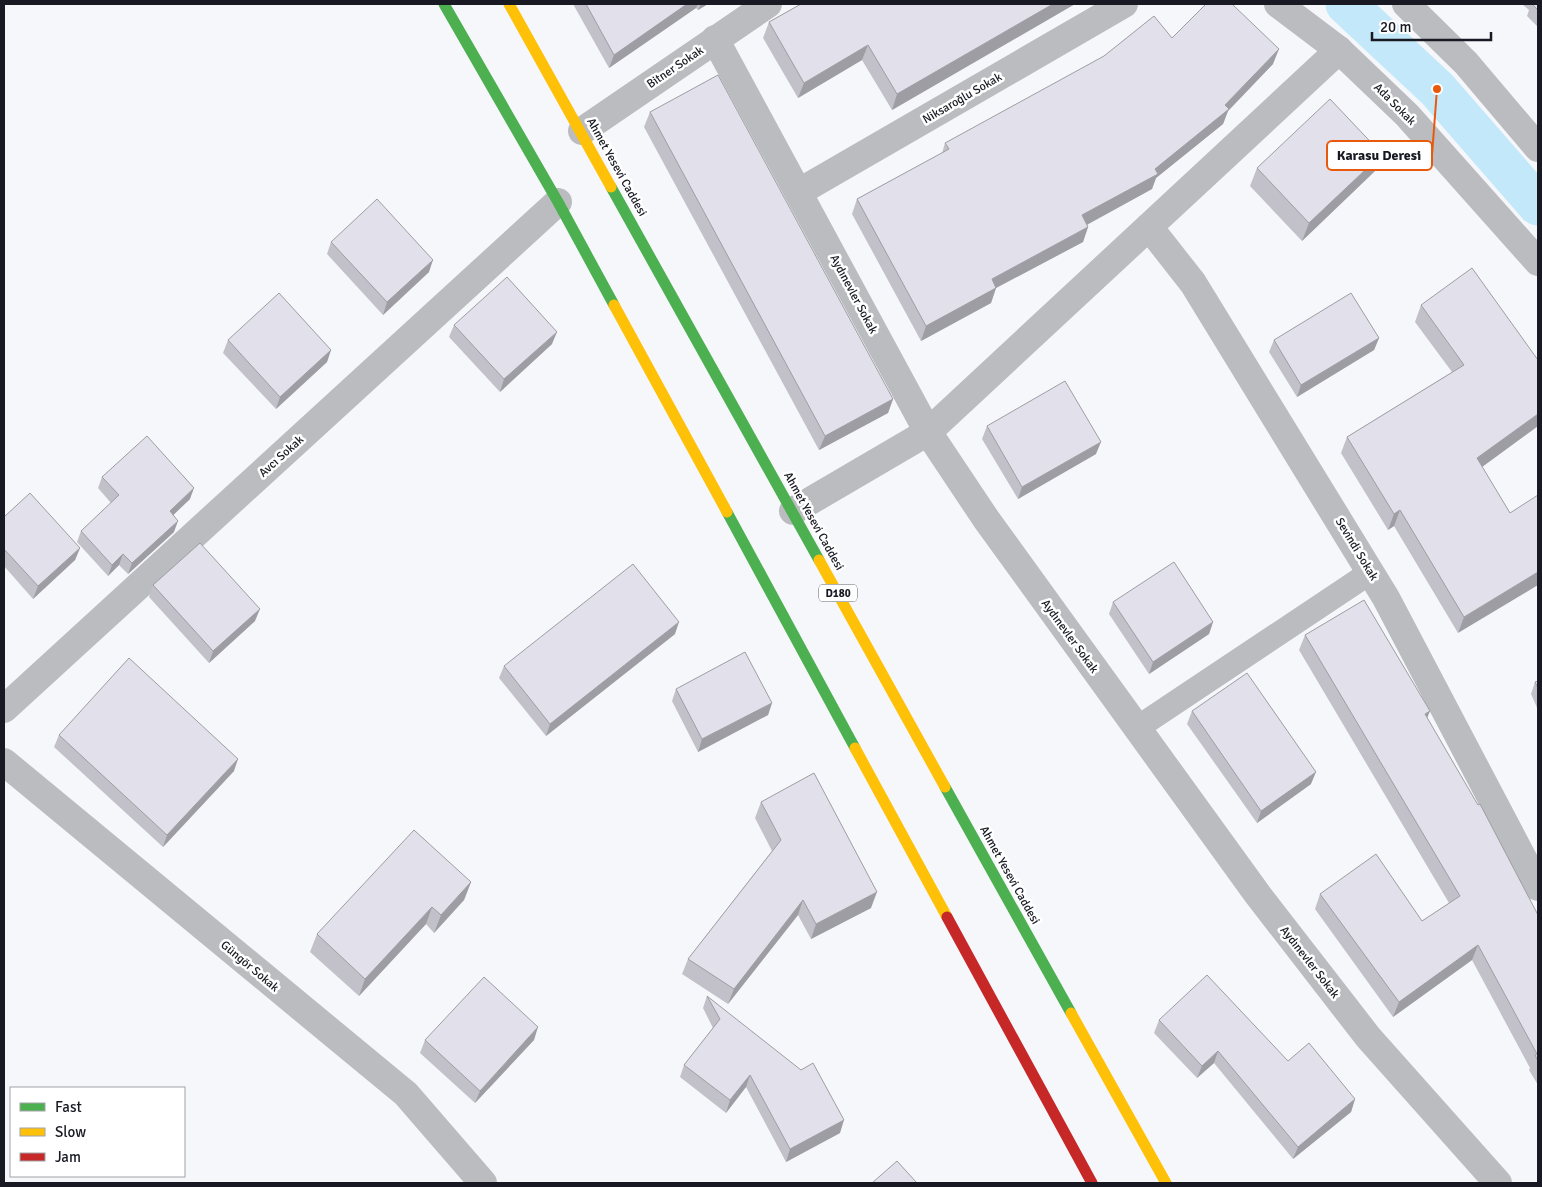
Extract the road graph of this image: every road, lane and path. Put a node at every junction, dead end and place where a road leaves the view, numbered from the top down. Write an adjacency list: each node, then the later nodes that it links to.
1 (444, 4): 12 (highway)
2 (510, 4): 9 (highway, Ahmet Yesevi Caddesi / D180)
3 (768, 4): 7 (street, Bitner Sokak)
4 (1124, 4): 11 (street, Niksaroğlu Sokak)
5 (1278, 4): 8 (street, Ada Sokak)
6 (1406, 4): 10 (street)
7 (715, 40): 9 (street, Bitner Sokak); 11 (street, Aydınevler Sokak)
8 (1339, 50): 13 (street); 14 (street, Ada Sokak)
9 (582, 131): 16 (highway, Ahmet Yesevi Caddesi / D180)
10 (1538, 148)
11 (799, 192): 15 (street, Aydınevler Sokak)
12 (558, 202): 18 (street, Avcı Sokak); 23 (highway)
13 (1149, 228): 15 (street); 17 (street, Sevindi Sokak)
14 (1538, 262)
15 (928, 432): 16 (street); 19 (street, Aydınevler Sokak)
16 (793, 512): 24 (highway, Ahmet Yesevi Caddesi / D180)
17 (1371, 572): 19 (lane); 21 (street, Sevindi Sokak)
18 (4, 709)
19 (1137, 728): 25 (street, Aydınevler Sokak)
20 (4, 762): 22 (street, Güngör Sokak)
21 (1538, 887)
22 (483, 1183)
23 (1092, 1183)
24 (1166, 1183)
25 (1498, 1183)

